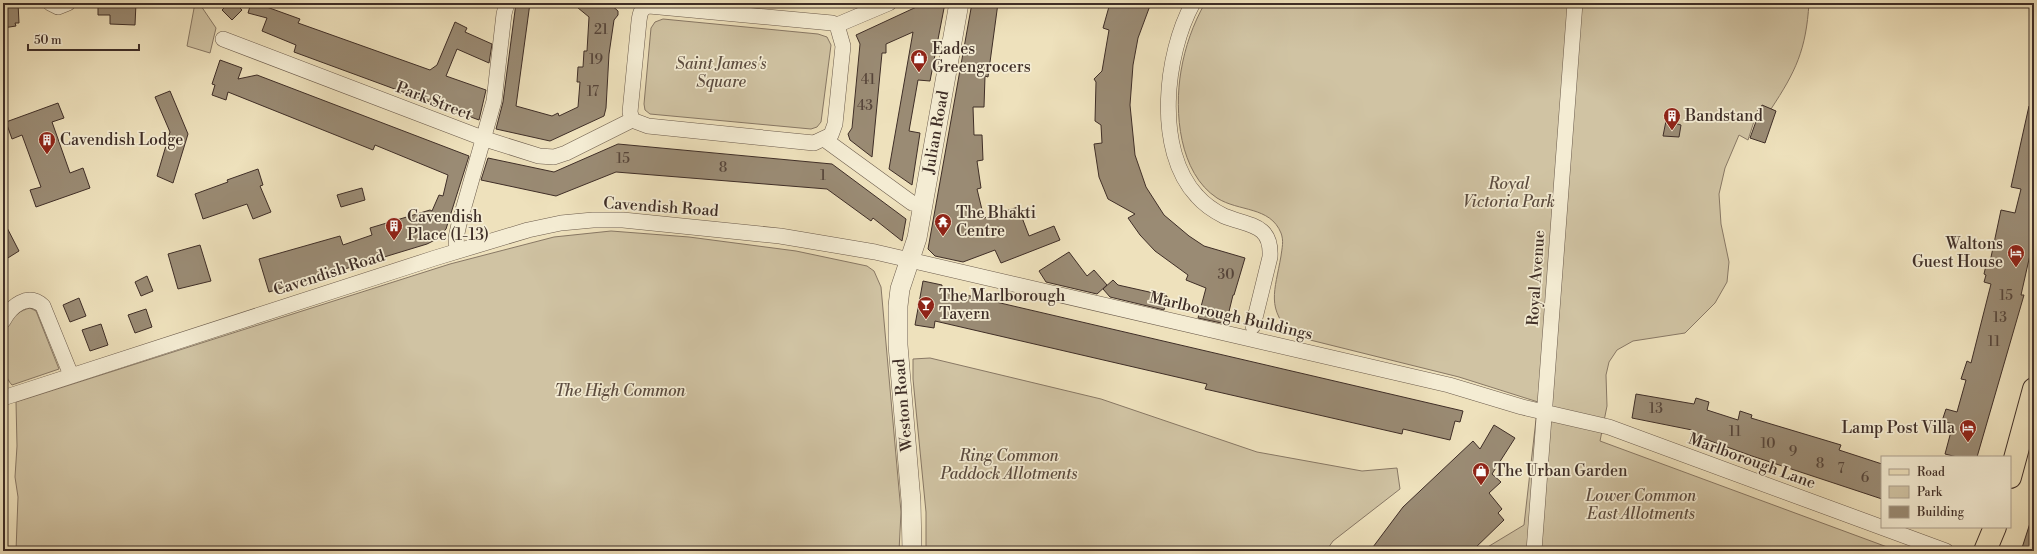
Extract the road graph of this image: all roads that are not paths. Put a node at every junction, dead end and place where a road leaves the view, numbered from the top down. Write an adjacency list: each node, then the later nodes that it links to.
1 (50, 3): 2 (street)
2 (68, 3)
3 (507, 3): 12 (street)
4 (889, 3): 9 (street)
5 (960, 3): 14 (street, Julian Road)
6 (1193, 3): 18 (street)
7 (1575, 3): 22 (street, Royal Avenue)
8 (641, 5): 9 (street); 11 (street)
9 (837, 25): 13 (street)
10 (223, 39): 12 (street, Park Street)
11 (632, 120): 12 (street, Park Street); 13 (street)
12 (484, 139): 15 (street)
13 (824, 139): 14 (street)
14 (923, 204): 16 (street, Julian Road)
15 (457, 251): 16 (street, Cavendish Road); 19 (street, Cavendish Road)
16 (909, 261): 22 (street, Marlborough Buildings); 27 (street, Weston Road)
17 (3, 321): 19 (street)
18 (1253, 326)
19 (71, 375): 21 (street, Cavendish Road)
20 (2034, 389): 23 (main road)
21 (3, 398)
22 (1544, 412): 24 (street, Marlborough Lane); 28 (street, Royal Avenue)
23 (2011, 473)
24 (1881, 527)
25 (1883, 528): 29 (street, Marlborough Lane)
26 (1995, 528): 30 (main road)
27 (912, 551)
28 (1534, 551)
29 (1946, 551)
30 (1985, 551)

